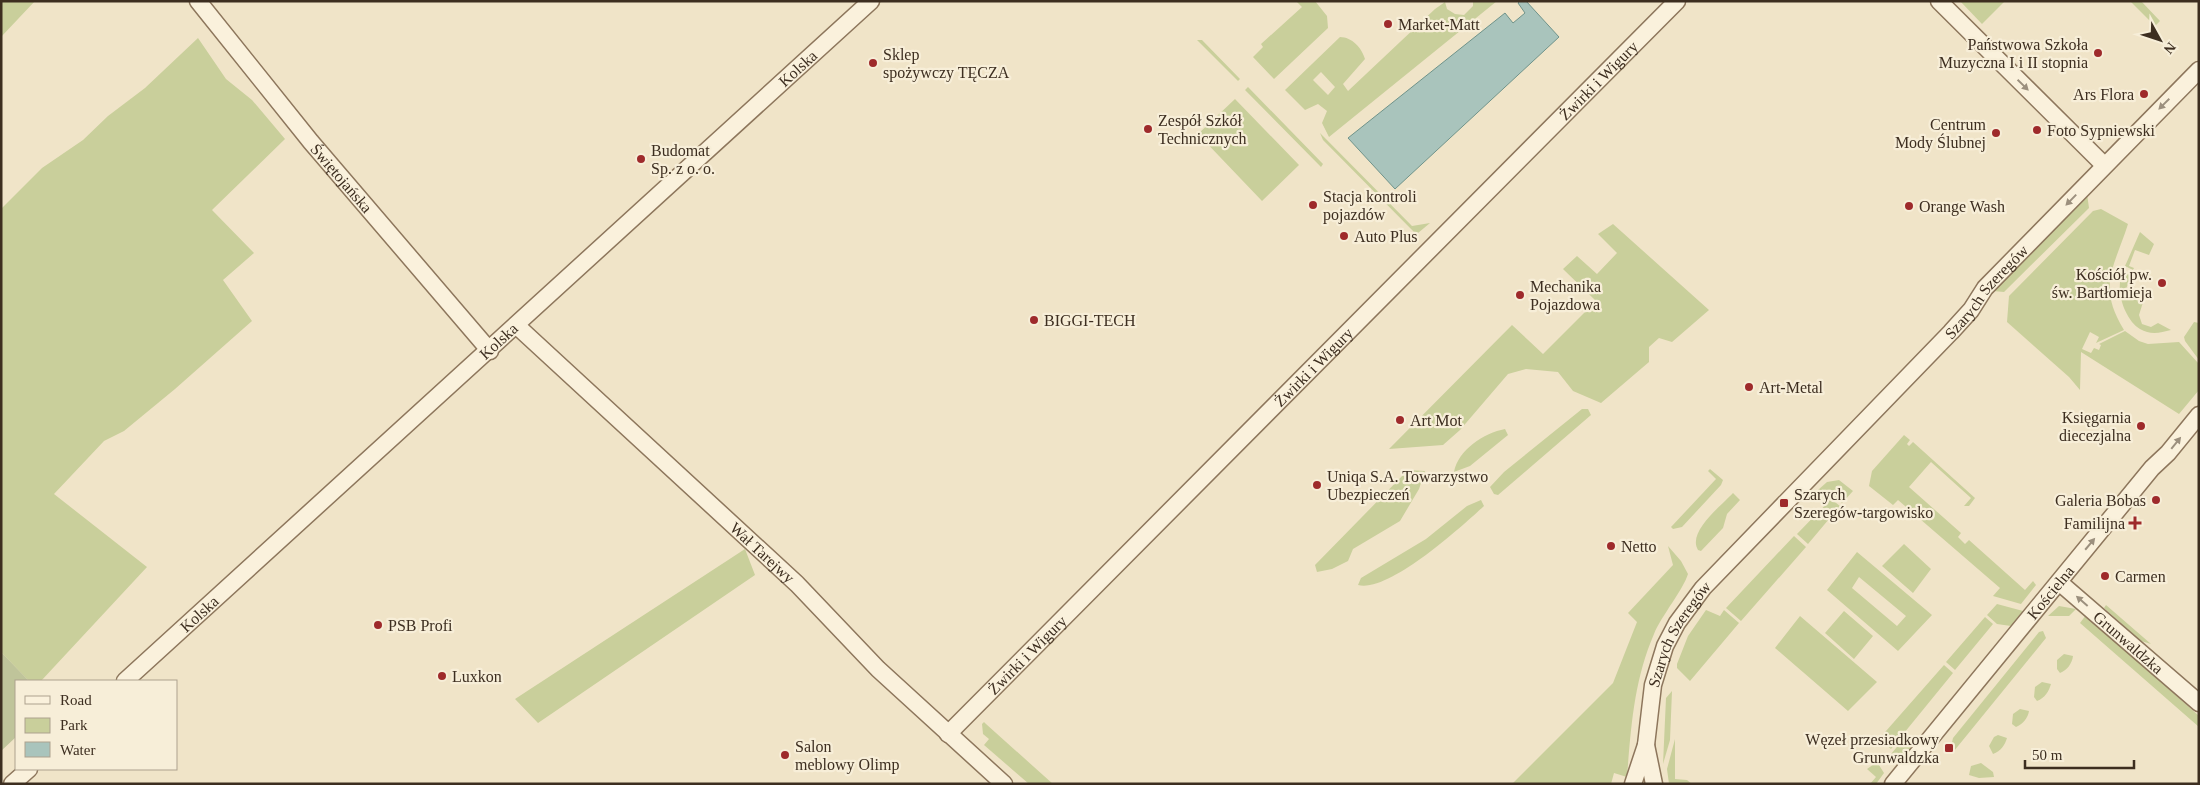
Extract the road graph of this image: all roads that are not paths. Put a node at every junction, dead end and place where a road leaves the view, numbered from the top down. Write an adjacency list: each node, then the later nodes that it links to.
1 (198, 1): 8 (street, Świętojańska)
2 (871, 1): 7 (street, Kolska)
3 (1677, 1): 13 (street, Żwirki i Wigury)
4 (1939, 1): 6 (street, one-way to 6)
5 (2199, 70): 6 (street, Szarych Szeregów, one-way to 6)
6 (2104, 165): 14 (street, Szarych Szeregów, one-way to 14)
7 (517, 326): 8 (street, Kolska); 13 (street, Wał Tarejwy)
8 (490, 351): 11 (street, Kolska)
9 (2199, 415): 10 (street, Kościelna, one-way to 9)
10 (2059, 582): 12 (street, Grunwaldzka, one-way to 10); 16 (street, Kościelna)
11 (126, 680)
12 (2199, 703)
13 (948, 734): 18 (street, Wał Tarejwy)
14 (1646, 745): 19 (street, Szarych Szeregów); 20 (street, Szarych Szeregów)
15 (28, 770): 17 (street)
16 (1900, 780)
17 (12, 784)
18 (1004, 784)
19 (1633, 784)
20 (1654, 784)

